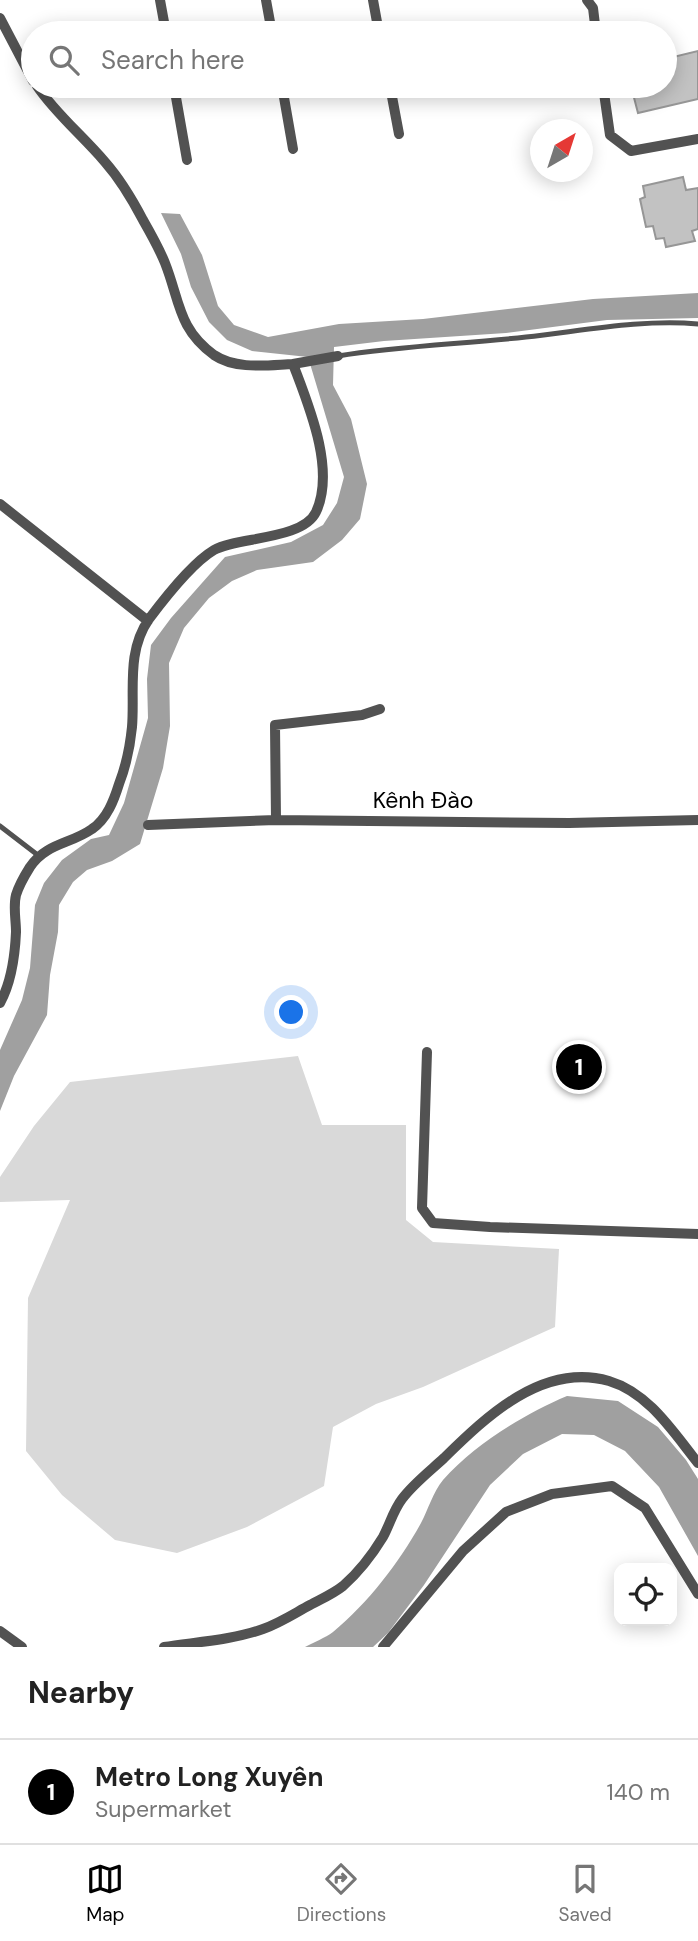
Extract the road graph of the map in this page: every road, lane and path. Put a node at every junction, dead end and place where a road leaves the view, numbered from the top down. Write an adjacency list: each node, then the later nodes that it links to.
1 (160, 0): 6 (street)
2 (266, 0): 7 (street)
3 (373, 0): 8 (street)
4 (587, 0): 9 (street)
5 (0, 18): 10 (street)
6 (164, 21)
7 (270, 21)
8 (377, 21)
9 (595, 21)
10 (21, 58)
11 (45, 98): 22 (street)
12 (176, 98): 19 (street)
13 (284, 98): 18 (street)
14 (392, 98): 16 (street)
15 (605, 98): 17 (street)
16 (399, 134)
17 (698, 139)
18 (293, 149)
19 (187, 160)
20 (698, 324): 21 (lane)
21 (338, 356): 22 (street)
22 (298, 363): 24 (street)
23 (0, 504): 24 (street)
24 (148, 621): 30 (street)
25 (380, 709): 26 (street)
26 (276, 820): 27 (street, Kênh Đào); 28 (street, Kênh Đào)
27 (698, 820)
28 (148, 825)
29 (0, 826): 30 (lane)
30 (38, 856): 31 (street)
31 (0, 1003)
32 (427, 1052): 33 (street)
33 (698, 1234)
34 (698, 1463): 38 (street)
35 (698, 1594): 39 (street)
36 (0, 1631): 37 (street)
37 (22, 1647)
38 (164, 1647)
39 (383, 1647)

